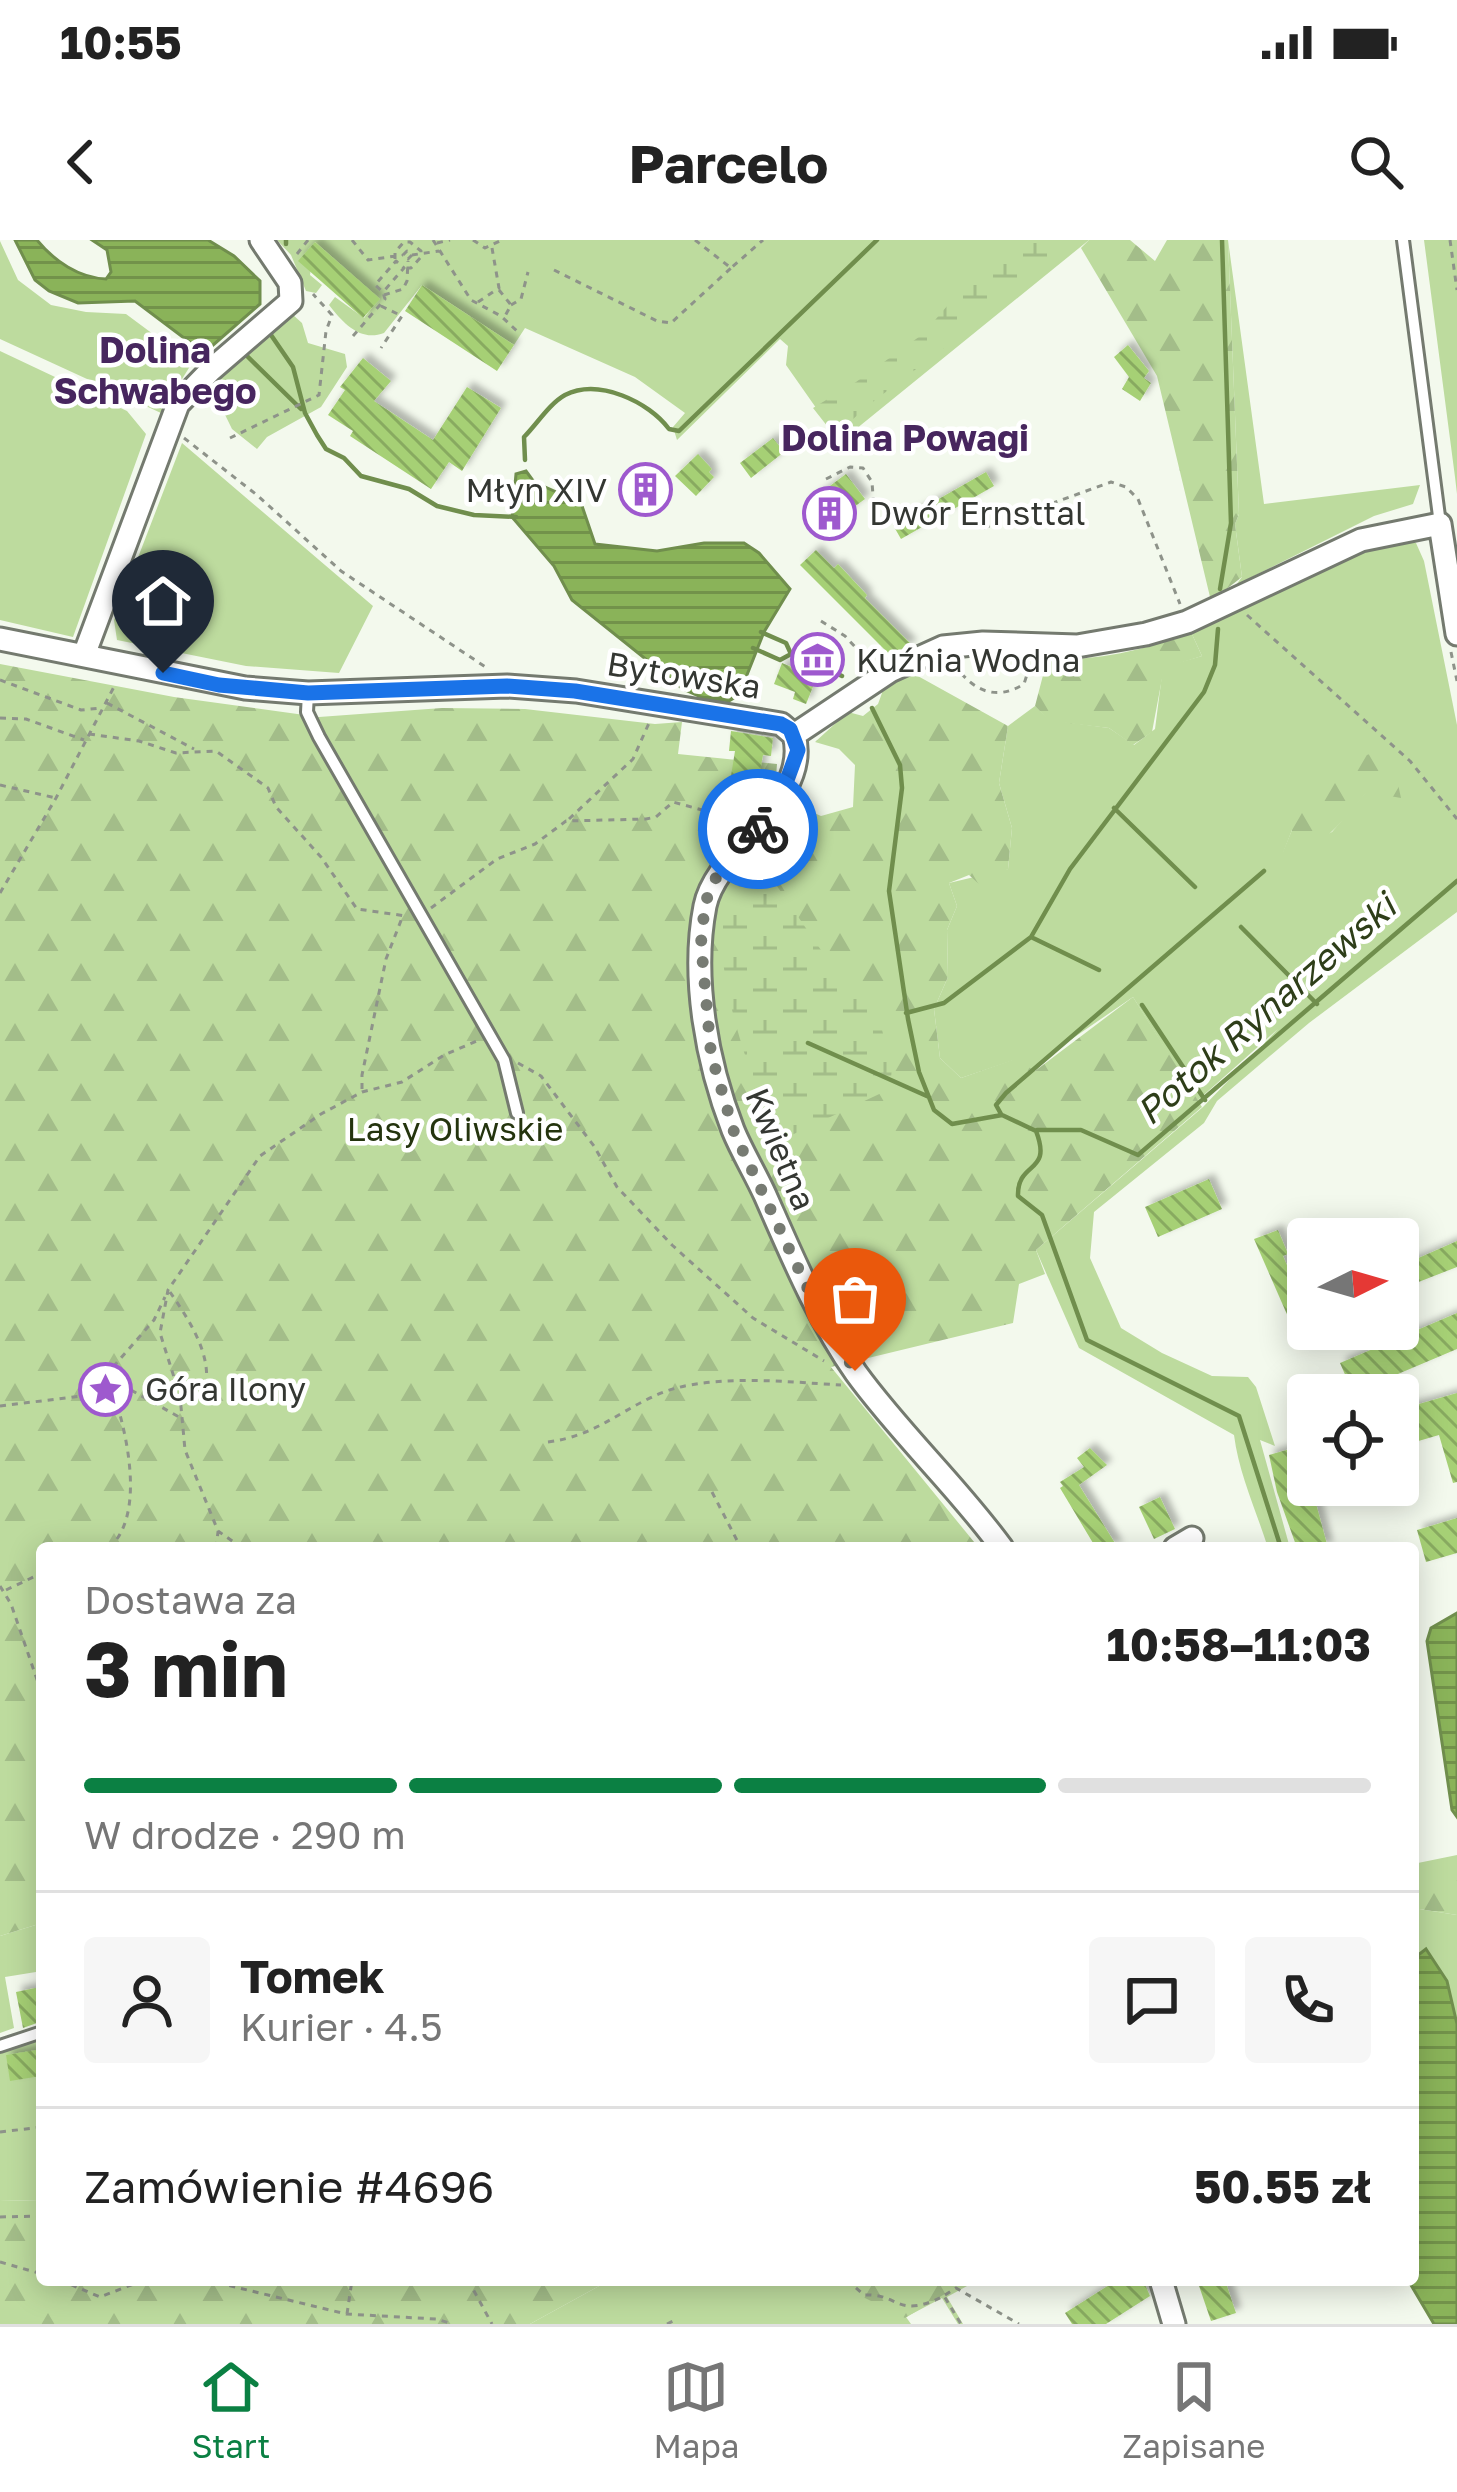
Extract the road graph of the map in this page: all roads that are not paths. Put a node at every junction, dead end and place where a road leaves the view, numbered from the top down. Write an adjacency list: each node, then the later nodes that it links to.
1 (261, 240): 6 (street)
2 (1403, 240): 3 (lane)
3 (1440, 524): 4 (street); 8 (street, Bytowska)
4 (1457, 634)
5 (0, 639): 6 (street, Bytowska)
6 (84, 656): 7 (street, Bytowska)
7 (308, 693): 8 (street, Bytowska); 9 (lane)
8 (794, 735): 10 (street, Kwietna)
9 (517, 1113)
10 (997, 1542)
11 (36, 2034): 12 (lane)
12 (0, 2046)
13 (1162, 2286): 14 (street)
14 (1165, 2320)

